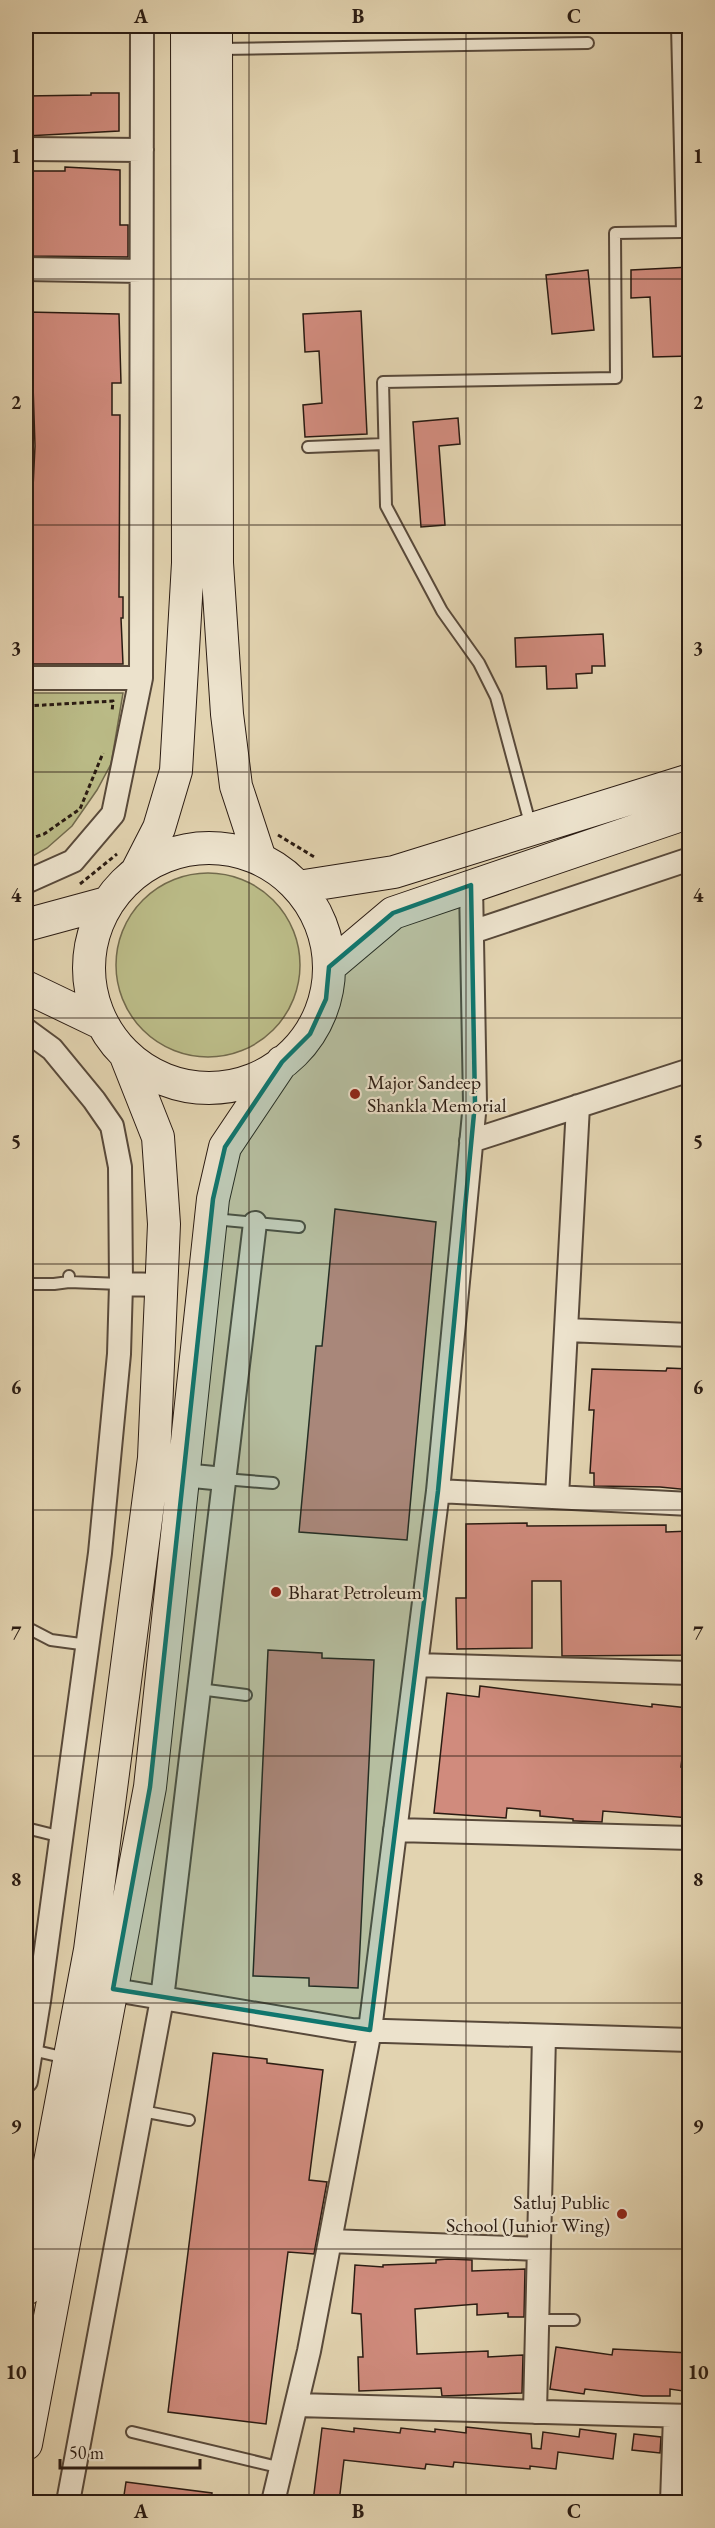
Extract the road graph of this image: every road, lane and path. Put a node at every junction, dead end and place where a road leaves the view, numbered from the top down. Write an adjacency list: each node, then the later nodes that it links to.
1 (142, 26): 7 (street)
2 (187, 26): 26 (street)
3 (677, 26): 10 (lane)
4 (216, 38): 5 (lane); 23 (street)
5 (588, 43)
6 (26, 149): 7 (street)
7 (142, 150): 9 (street)
8 (26, 269): 9 (street)
9 (141, 271): 13 (street)
10 (384, 444): 11 (lane); 19 (lane)
11 (308, 447)
12 (26, 678): 13 (street)
13 (141, 678): 27 (street)
14 (27, 704): 15 (path); 21 (path)
15 (112, 712)
16 (105, 747): 21 (path)
17 (690, 780): 19 (street)
18 (690, 812): 28 (street)
19 (532, 830): 29 (street)
20 (275, 831): 25 (path)
21 (29, 839): 22 (path)
22 (29, 858)
23 (260, 859): 26 (street); 29 (street)
24 (690, 859): 32 (street)
25 (324, 860)
26 (137, 871): 30 (street)
27 (26, 882)
28 (471, 885): 32 (street); 33 (street)
29 (298, 887): 33 (street)
30 (107, 903): 31 (street); 35 (street)
31 (26, 925)
32 (472, 932): 42 (street)
33 (329, 968): 39 (street)
34 (26, 987): 35 (street)
35 (101, 1023): 37 (street)
36 (26, 1030): 47 (street)
37 (126, 1056): 39 (street); 48 (street)
38 (156, 1062): 38 (path)
39 (282, 1062): 43 (street)
40 (690, 1070): 41 (street)
41 (578, 1106): 42 (street); 49 (street)
42 (471, 1141): 54 (street)
43 (211, 1219): 44 (lane); 51 (street)
44 (255, 1223): 45 (lane); 52 (street)
45 (299, 1227)
46 (26, 1284): 47 (lane)
47 (121, 1284): 48 (street); 58 (street)
48 (161, 1285): 67 (street)
49 (566, 1330): 50 (street); 55 (street)
50 (690, 1335)
51 (183, 1474): 52 (street); 67 (street)
52 (224, 1479): 53 (lane); 61 (street)
53 (273, 1483)
54 (438, 1491): 55 (street); 59 (street)
55 (557, 1497): 56 (street)
56 (690, 1504)
57 (26, 1627): 58 (lane)
58 (88, 1645): 65 (street)
59 (416, 1665): 60 (street); 64 (street)
60 (690, 1673)
61 (200, 1689): 62 (lane); 68 (street)
62 (246, 1695)
63 (26, 1828): 65 (lane)
64 (395, 1830): 66 (street); 70 (street)
65 (62, 1837): 69 (street)
66 (690, 1838)
67 (98, 1987): 68 (street); 74 (street); 87 (street)
68 (162, 1999): 70 (street); 76 (street)
69 (32, 2001): 73 (street)
70 (370, 2030): 71 (street); 78 (street)
71 (544, 2036): 72 (street); 79 (street)
72 (690, 2040)
73 (32, 2050): 74 (lane); 75 (street)
74 (69, 2058): 80 (street)
75 (26, 2081)
76 (142, 2111): 77 (lane); 89 (street)
77 (189, 2120)
78 (330, 2241): 79 (street); 83 (street)
79 (539, 2249): 81 (street)
80 (26, 2289)
81 (538, 2320): 82 (lane); 84 (street)
82 (574, 2320)
83 (297, 2405): 84 (street); 88 (street)
84 (535, 2412): 85 (street)
85 (682, 2416): 91 (street)
86 (132, 2432): 88 (lane)
87 (26, 2444)
88 (282, 2468): 90 (street)
89 (68, 2502)
90 (273, 2502)
91 (672, 2502)

